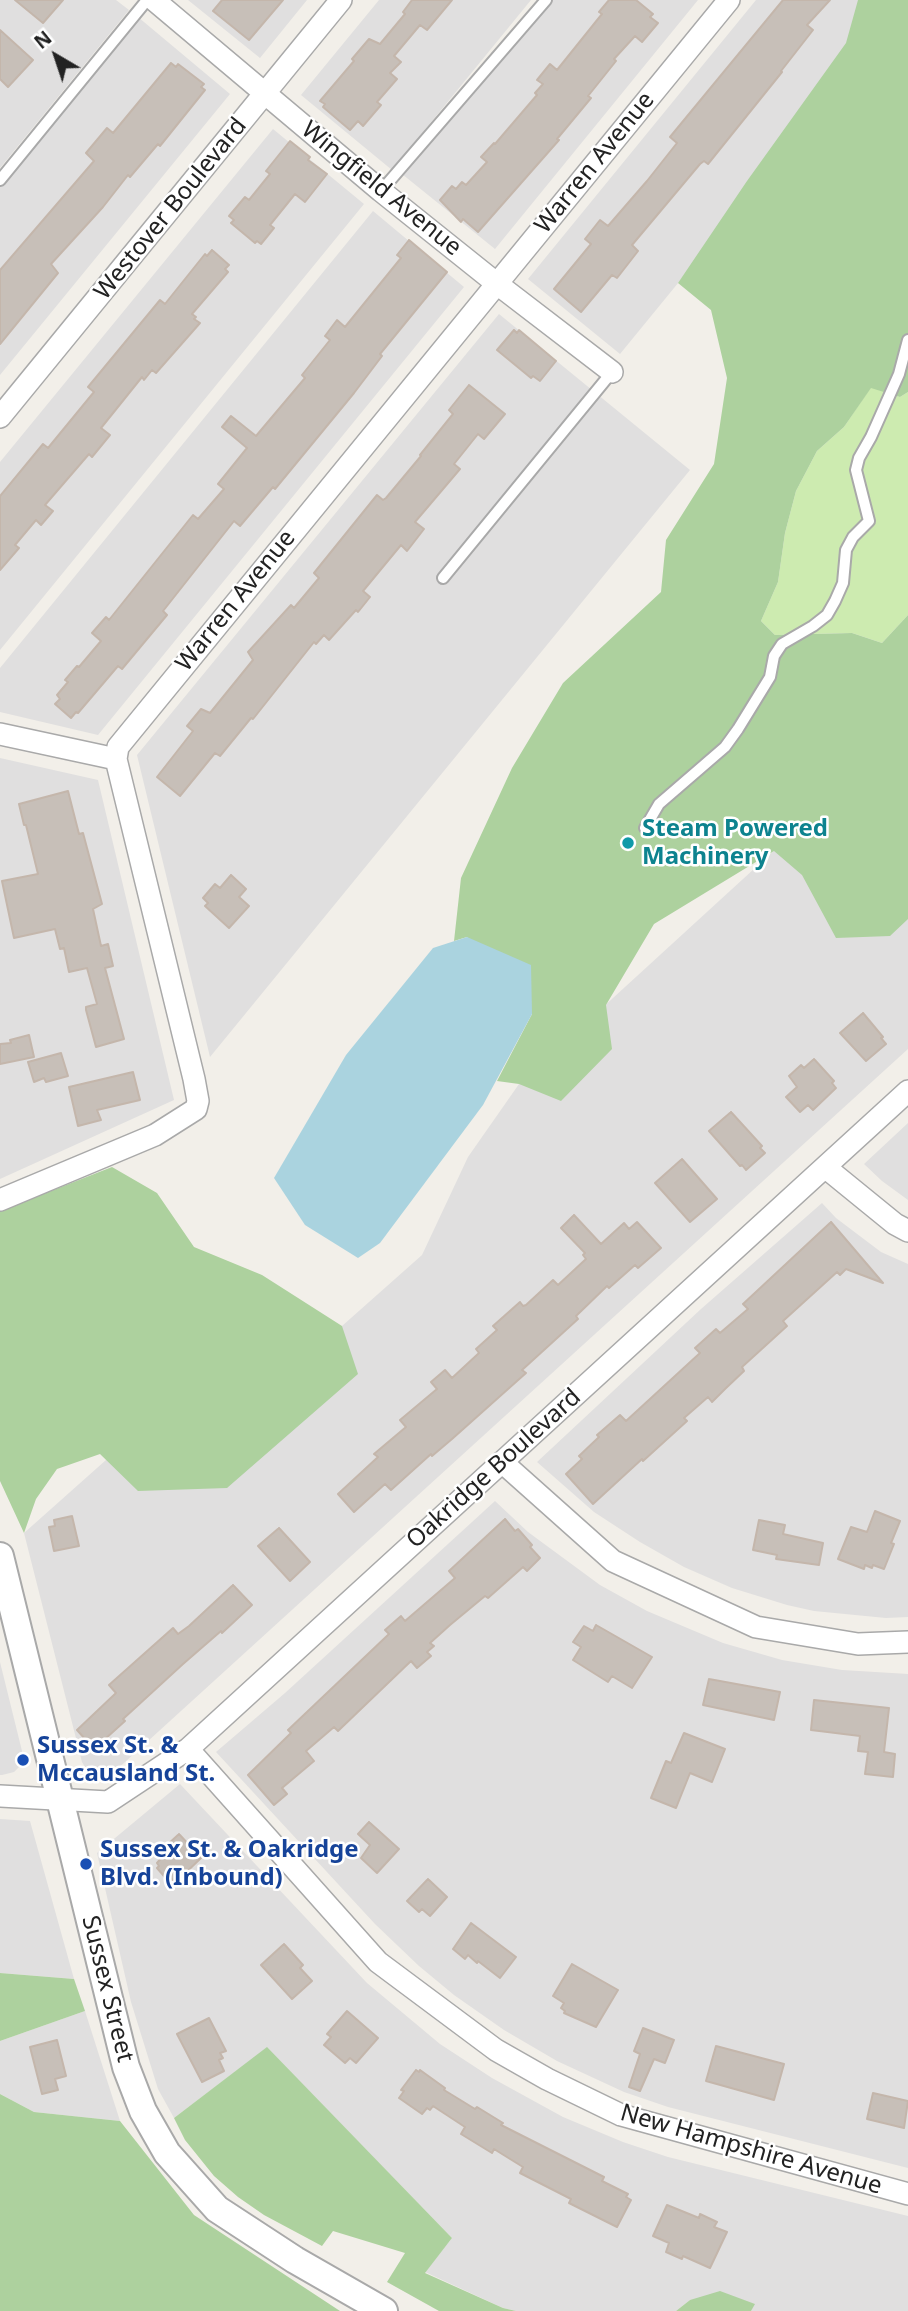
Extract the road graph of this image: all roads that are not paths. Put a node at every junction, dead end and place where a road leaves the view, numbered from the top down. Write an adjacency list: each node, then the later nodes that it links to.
1 (147, 0): 7 (lane)
2 (154, 0): 6 (street, Wingfield Avenue)
3 (341, 0): 6 (street, Westover Boulevard)
4 (547, 0): 8 (lane)
5 (729, 0): 9 (street, Warren Avenue)
6 (265, 94): 8 (street, Wingfield Avenue); 12 (street, Westover Boulevard)
7 (0, 180)
8 (381, 191): 9 (street, Wingfield Avenue)
9 (496, 284): 11 (street, Wingfield Avenue); 15 (street, Warren Avenue)
10 (908, 340): 16 (lane)
11 (612, 372): 13 (lane)
12 (0, 417)
13 (443, 579)
14 (0, 734): 15 (street)
15 (116, 759): 19 (street)
16 (645, 828)
17 (908, 1091): 18 (street, Oakridge Boulevard)
18 (825, 1167): 20 (street); 21 (street, Oakridge Boulevard)
19 (0, 1200)
20 (908, 1231)
21 (502, 1462): 23 (street); 24 (street, Oakridge Boulevard)
22 (0, 1556): 26 (street, Sussex Street)
23 (908, 1642)
24 (188, 1749): 26 (street, Oakridge Boulevard); 27 (street, New Hampshire Avenue)
25 (0, 1796): 26 (street, Oakridge Boulevard)
26 (58, 1800): 28 (street, Sussex Street)
27 (908, 2194)
28 (384, 2311)

